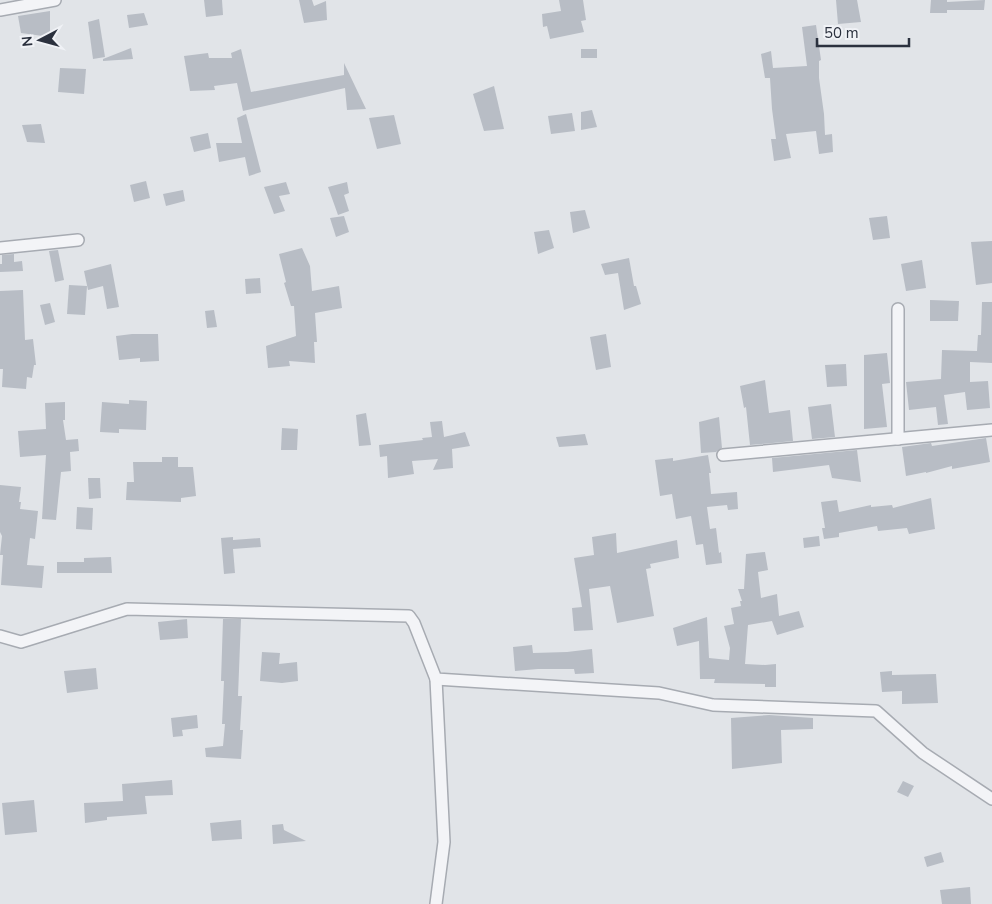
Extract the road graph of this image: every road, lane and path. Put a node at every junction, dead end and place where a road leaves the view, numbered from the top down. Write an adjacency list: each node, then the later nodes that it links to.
1 (55, 0): 2 (street)
2 (0, 10)
3 (78, 240): 4 (street)
4 (0, 248)
5 (898, 309): 7 (street)
6 (992, 430): 7 (street)
7 (898, 439): 8 (street)
8 (723, 455)
9 (0, 636): 10 (street)
10 (436, 679): 11 (street); 12 (street)
11 (992, 799)
12 (436, 904)

